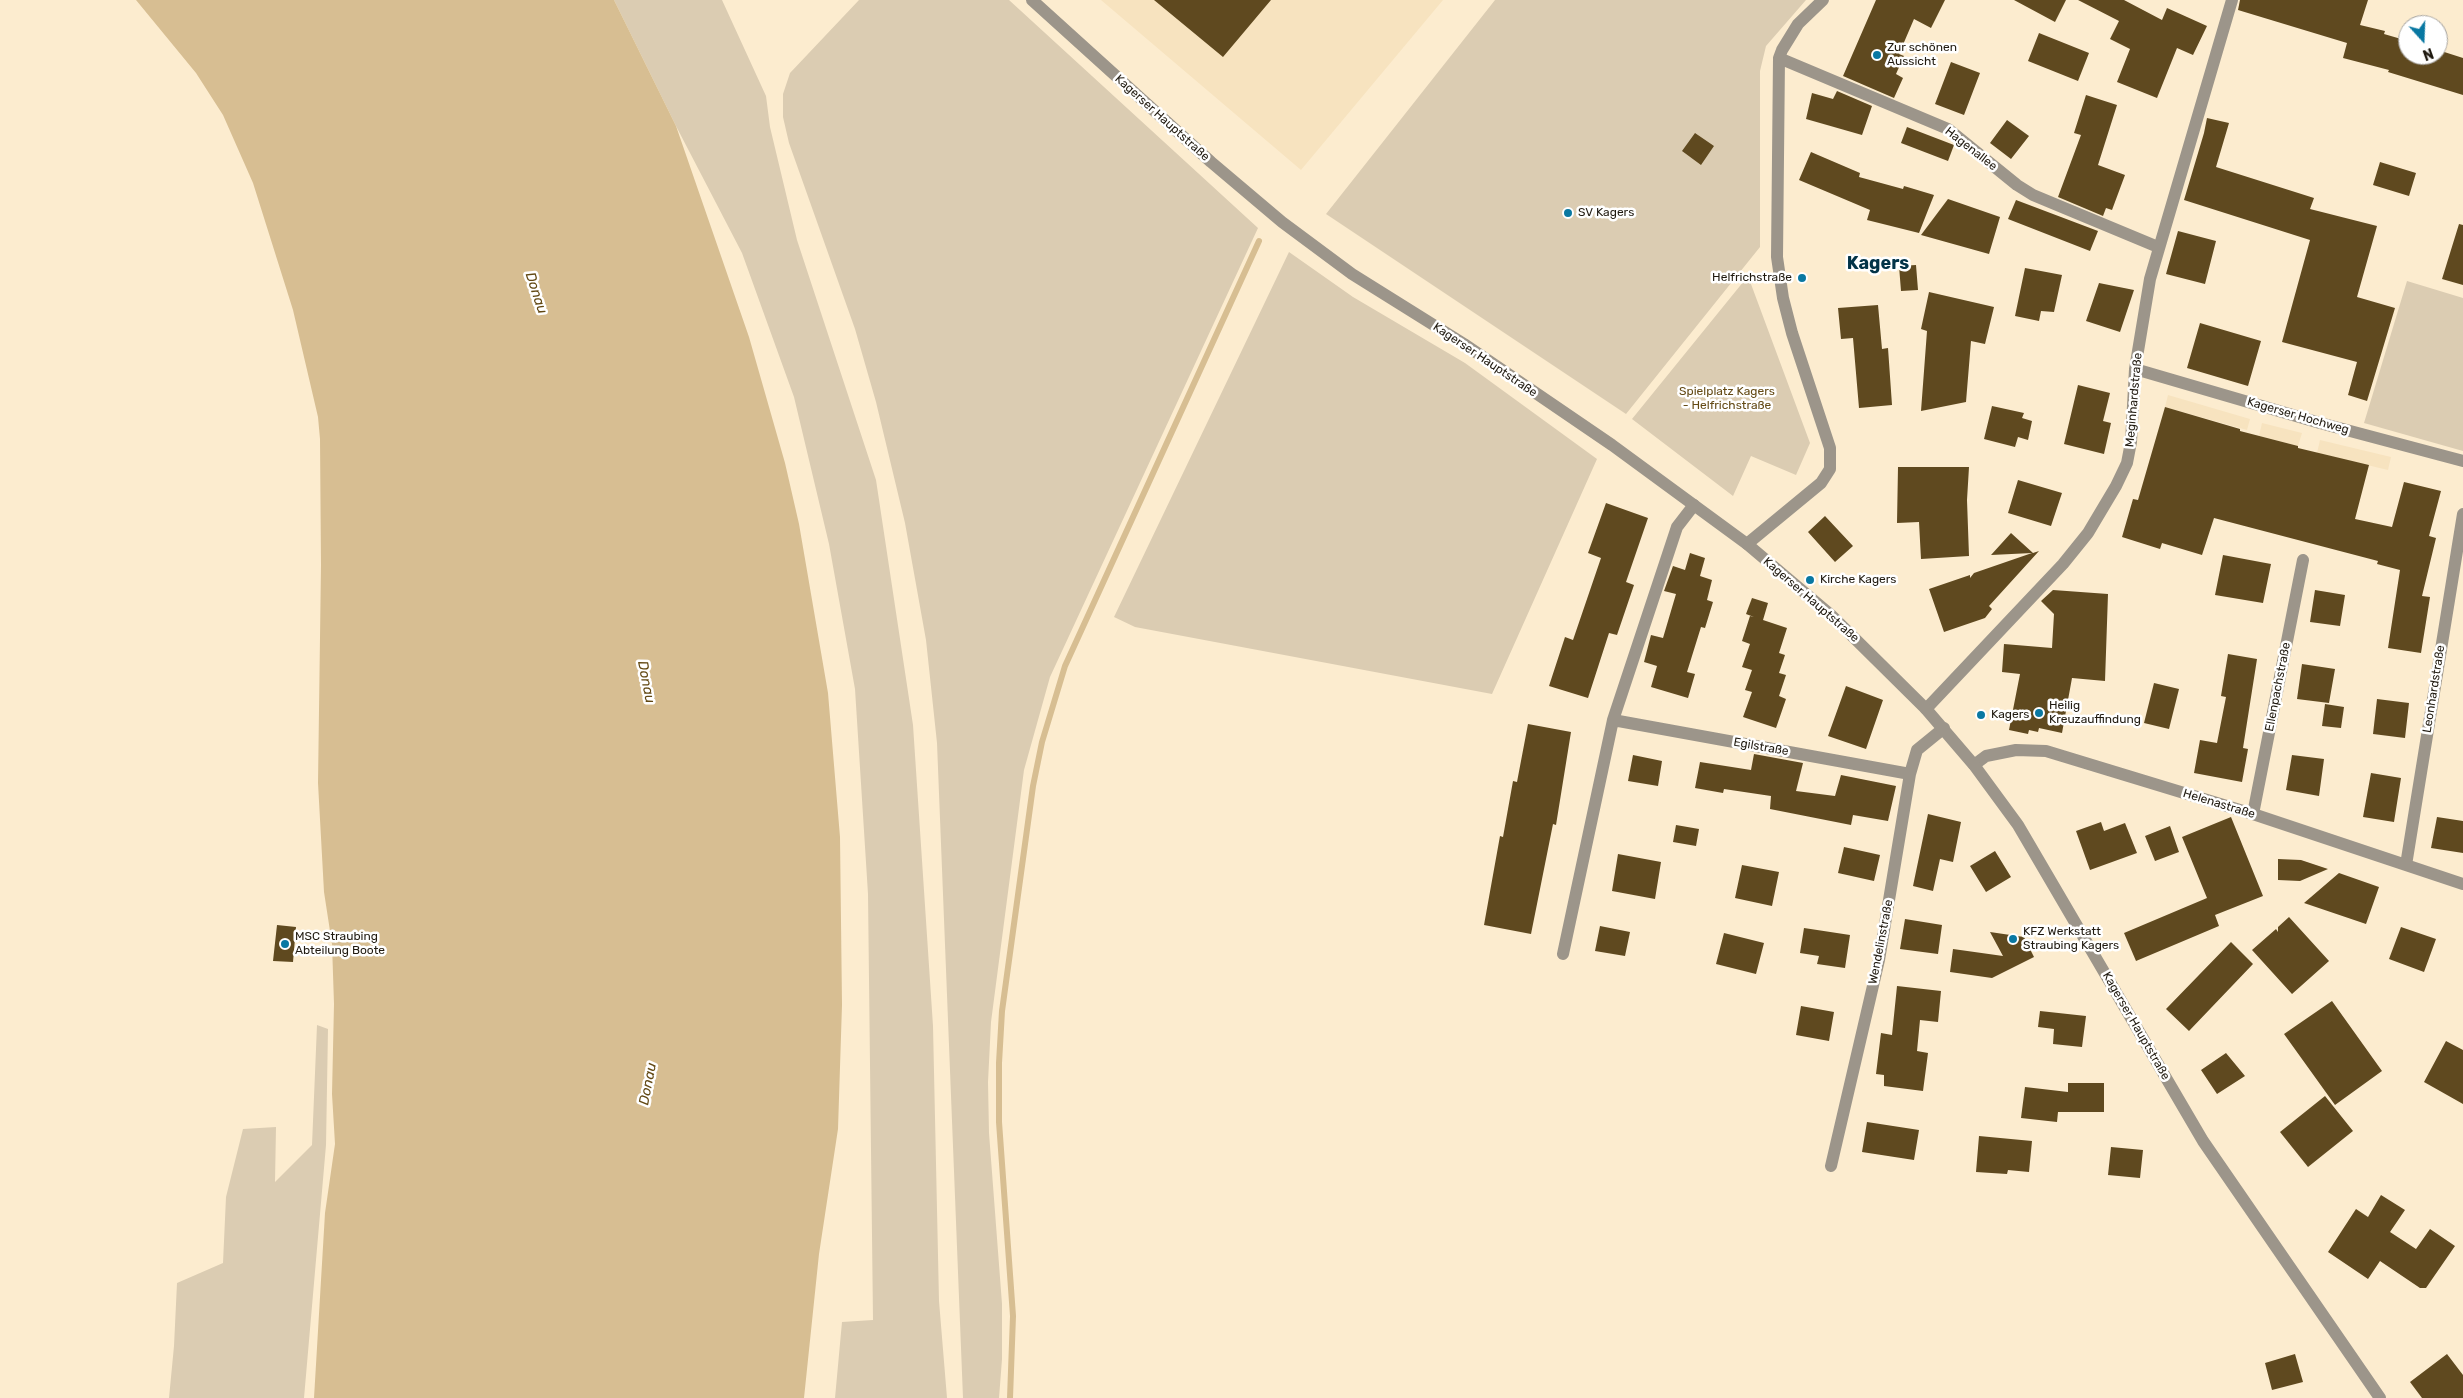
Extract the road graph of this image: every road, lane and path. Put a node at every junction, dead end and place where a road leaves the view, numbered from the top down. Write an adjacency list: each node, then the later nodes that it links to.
1 (1032, 0): 8 (street, Kagerser Hauptstraße)
2 (1823, 0): 4 (street)
3 (2232, 0): 5 (street, Meginhardstraße)
4 (1779, 58): 5 (street, Hagenallee); 10 (street)
5 (2158, 247): 6 (street, Meginhardstraße)
6 (2135, 369): 7 (street, Kagerser Hochweg); 12 (street, Meginhardstraße)
7 (2463, 460)
8 (1694, 505): 10 (street, Kagerser Hauptstraße); 13 (street)
9 (2463, 514): 18 (street, Leonhardstraße)
10 (1747, 544): 12 (street, Kagerser Hauptstraße)
11 (2303, 560): 17 (street, Ellenpachstraße)
12 (1926, 709): 14 (street, Kagerser Hauptstraße)
13 (1613, 720): 16 (street, Egilstraße); 20 (street)
14 (1944, 728): 15 (street, Kagerser Hauptstraße); 16 (street, Wendelinstraße)
15 (1974, 765): 17 (street, Helenastraße); 22 (street, Kagerser Hauptstraße)
16 (1910, 774): 21 (street, Wendelinstraße)
17 (2253, 814): 18 (street, Helenastraße)
18 (2406, 865): 19 (street, Helenastraße)
19 (2463, 884)
20 (1563, 954)
21 (1832, 1166)
22 (2380, 1398)

